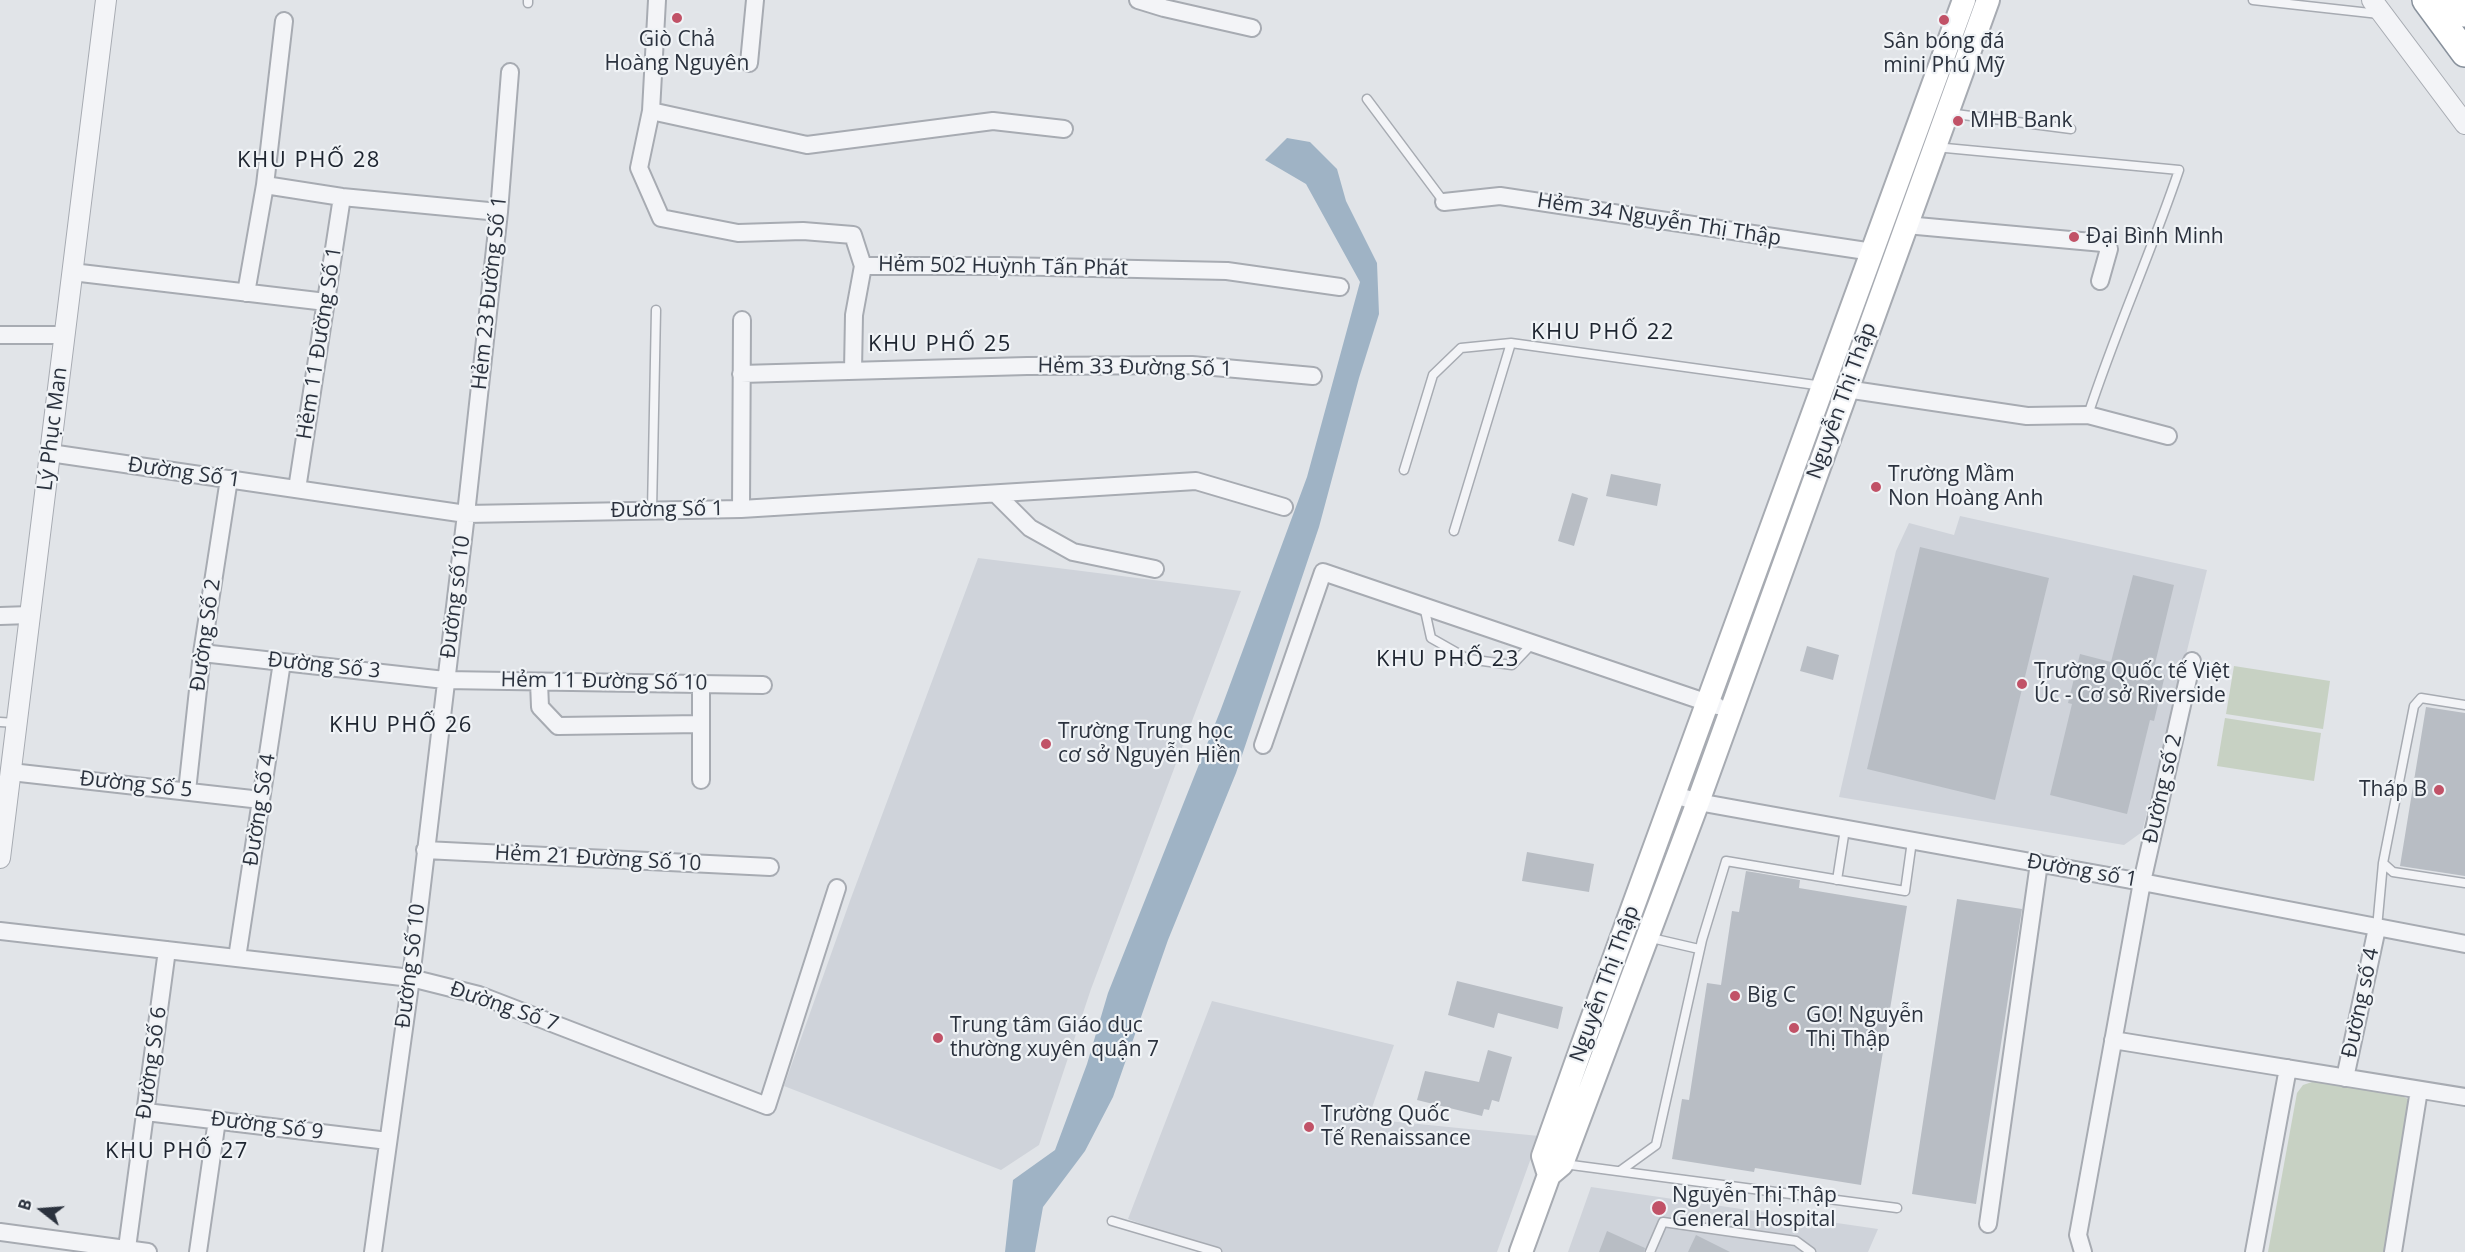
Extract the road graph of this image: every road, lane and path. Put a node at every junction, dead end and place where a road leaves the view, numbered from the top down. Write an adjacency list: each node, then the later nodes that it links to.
1 (106, 0): 31 (street, Lý Phục Man)
2 (657, 0): 18 (street, Hẻm 502 Huỳnh Tấn Phát)
3 (755, 0): 15 (street)
4 (1138, 0): 13 (street)
5 (1964, 0): 29 (main road, Nguyễn Thị Thập)
6 (1988, 0): 19 (main road, Nguyễn Thị Thập)
7 (2253, 0): 10 (lane)
8 (2426, 0): 14 (highway)
9 (2455, 0): 11 (highway)
10 (2378, 7): 20 (street)
11 (2465, 13)
12 (284, 21): 24 (street)
13 (1252, 28)
14 (2465, 53)
15 (749, 63)
16 (510, 72): 27 (street, Hẻm 23 Đường Số 1)
17 (1367, 99): 26 (lane)
18 (651, 111): 21 (street); 30 (street, Hẻm 502 Huỳnh Tấn Phát)
19 (1947, 113): 22 (lane); 23 (main road, Nguyễn Thị Thập)
20 (2465, 124)
21 (1064, 129)
22 (2071, 129)
23 (1935, 147): 28 (main road, Nguyễn Thị Thập); 45 (lane)
24 (265, 185): 25 (street); 34 (street)
25 (342, 197): 27 (street); 35 (street, Hẻm 11 Đường Số 1)
26 (1444, 202): 29 (street, Hẻm 34 Nguyễn Thị Thập)
27 (499, 212): 55 (street, Hẻm 23 Đường Số 1)
28 (1906, 225): 32 (street); 44 (main road, Nguyễn Thị Thập)
29 (1873, 252): 44 (main road, Nguyễn Thị Thập)
30 (863, 266): 33 (street, Hẻm 502 Huỳnh Tấn Phát); 41 (street)
31 (72, 272): 34 (street); 39 (street, Lý Phục Man)
32 (2100, 281)
33 (1340, 287)
34 (246, 293): 35 (street)
35 (326, 302): 50 (street, Hẻm 11 Đường Số 1)
36 (656, 310): 54 (lane)
37 (742, 320): 42 (street)
38 (0, 335): 39 (street)
39 (65, 335): 47 (street, Lý Phục Man)
40 (1511, 343): 44 (lane); 48 (lane); 56 (lane)
41 (853, 371): 42 (street, Hẻm 33 Đường Số 1); 43 (street, Hẻm 33 Đường Số 1)
42 (741, 374): 53 (street)
43 (1312, 376)
44 (1835, 388): 45 (street); 69 (main road, Nguyễn Thị Thập); 71 (main road, Nguyễn Thị Thập)
45 (2088, 415): 46 (street)
46 (2168, 436)
47 (50, 453): 49 (street, Đường Số 1); 59 (street, Lý Phục Man)
48 (1404, 470)
49 (229, 479): 50 (street, Đường Số 1); 62 (street, Đường Số 2)
50 (297, 489): 55 (street, Đường Số 1)
51 (996, 494): 52 (street, Đường Số 1); 53 (street, Đường Số 1); 57 (street)
52 (1284, 507)
53 (741, 509): 54 (street, Đường Số 1)
54 (652, 511): 55 (street, Đường Số 1)
55 (466, 514): 65 (street, Đường số 10)
56 (1454, 531)
57 (1155, 569)
58 (1424, 605): 61 (street); 61 (lane); 74 (street)
59 (30, 615): 60 (street); 72 (street, Lý Phục Man)
60 (0, 616)
61 (1533, 642): 69 (street)
62 (202, 653): 64 (street, Đường Số 3); 77 (street, Đường Số 2)
63 (2192, 661): 89 (street, Đường số 2)
64 (282, 662): 65 (street, Đường Số 3); 79 (street, Đường Số 4)
65 (445, 680): 66 (street, Hẻm 11 Đường Số 10); 83 (street, Đường Số 10)
66 (539, 682): 67 (street, Hẻm 11 Đường Số 10); 73 (street)
67 (701, 684): 68 (street, Hẻm 11 Đường Số 10); 73 (street)
68 (763, 685)
69 (1709, 703): 71 (street); 78 (main road, Nguyễn Thị Thập)
70 (2465, 705): 86 (lane)
71 (1731, 711): 80 (main road, Nguyễn Thị Thập)
72 (8, 723): 75 (street, Lý Phục Man)
73 (701, 724): 76 (street)
74 (1263, 745)
75 (11, 772): 77 (street, Đường Số 5); 84 (street, Lý Phục Man)
76 (701, 780)
77 (187, 791): 79 (street, Đường Số 5)
78 (1675, 795): 80 (street); 108 (main road, Nguyễn Thị Thập)
79 (261, 800): 98 (street, Đường Số 4)
80 (1698, 802): 81 (street, Đường số 1); 94 (main road, Nguyễn Thị Thập)
81 (1845, 829): 82 (street, Đường số 1); 88 (lane)
82 (1912, 841): 85 (street, Đường số 1); 88 (lane)
83 (426, 850): 87 (street, Hẻm 21 Đường Số 10); 99 (street, Đường Số 10)
84 (0, 858)
85 (2039, 863): 89 (street, Đường số 1); 112 (street)
86 (2383, 863): 90 (lane); 92 (lane)
87 (770, 867)
88 (1837, 880): 96 (lane)
89 (2142, 882): 92 (street, Đường số 1); 100 (street, Đường số 2)
90 (2465, 883)
91 (837, 888): 99 (street, Đường Số 7)
92 (2377, 928): 95 (street, Đường số 1); 102 (street, Đường số 4)
93 (0, 931): 97 (street, Đường Số 7)
94 (1647, 937): 96 (lane); 108 (main road, Nguyễn Thị Thập)
95 (2465, 944)
96 (1699, 949): 109 (lane)
97 (167, 950): 98 (street, Đường Số 7); 105 (street, Đường Số 6)
98 (237, 958): 99 (street, Đường Số 7)
99 (411, 978): 107 (street, Đường Số 10)
100 (2114, 1040): 101 (street); 122 (street, Đường số 2)
101 (2288, 1068): 102 (street); 123 (street)
102 (2346, 1078): 103 (street)
103 (2419, 1090): 104 (street); 124 (street)
104 (2465, 1097)
105 (146, 1112): 106 (street, Đường Số 9); 114 (street, Đường Số 6)
106 (217, 1120): 107 (street, Đường Số 9); 116 (street)
107 (388, 1141): 117 (street, Đường Số 10)
108 (1555, 1169): 109 (lane); 119 (main road, Nguyễn Thị Thập)
109 (1620, 1171): 110 (lane)
110 (1896, 1208)
111 (1112, 1221): 118 (lane)
112 (1988, 1224)
113 (0, 1232): 114 (street)
114 (127, 1248): 115 (street)
115 (148, 1252)
116 (198, 1252)
117 (373, 1252)
118 (1216, 1252)
119 (1521, 1252)
120 (1650, 1252): 121 (lane)
121 (1811, 1252)
122 (2083, 1252)
123 (2254, 1252)
124 (2393, 1252)

